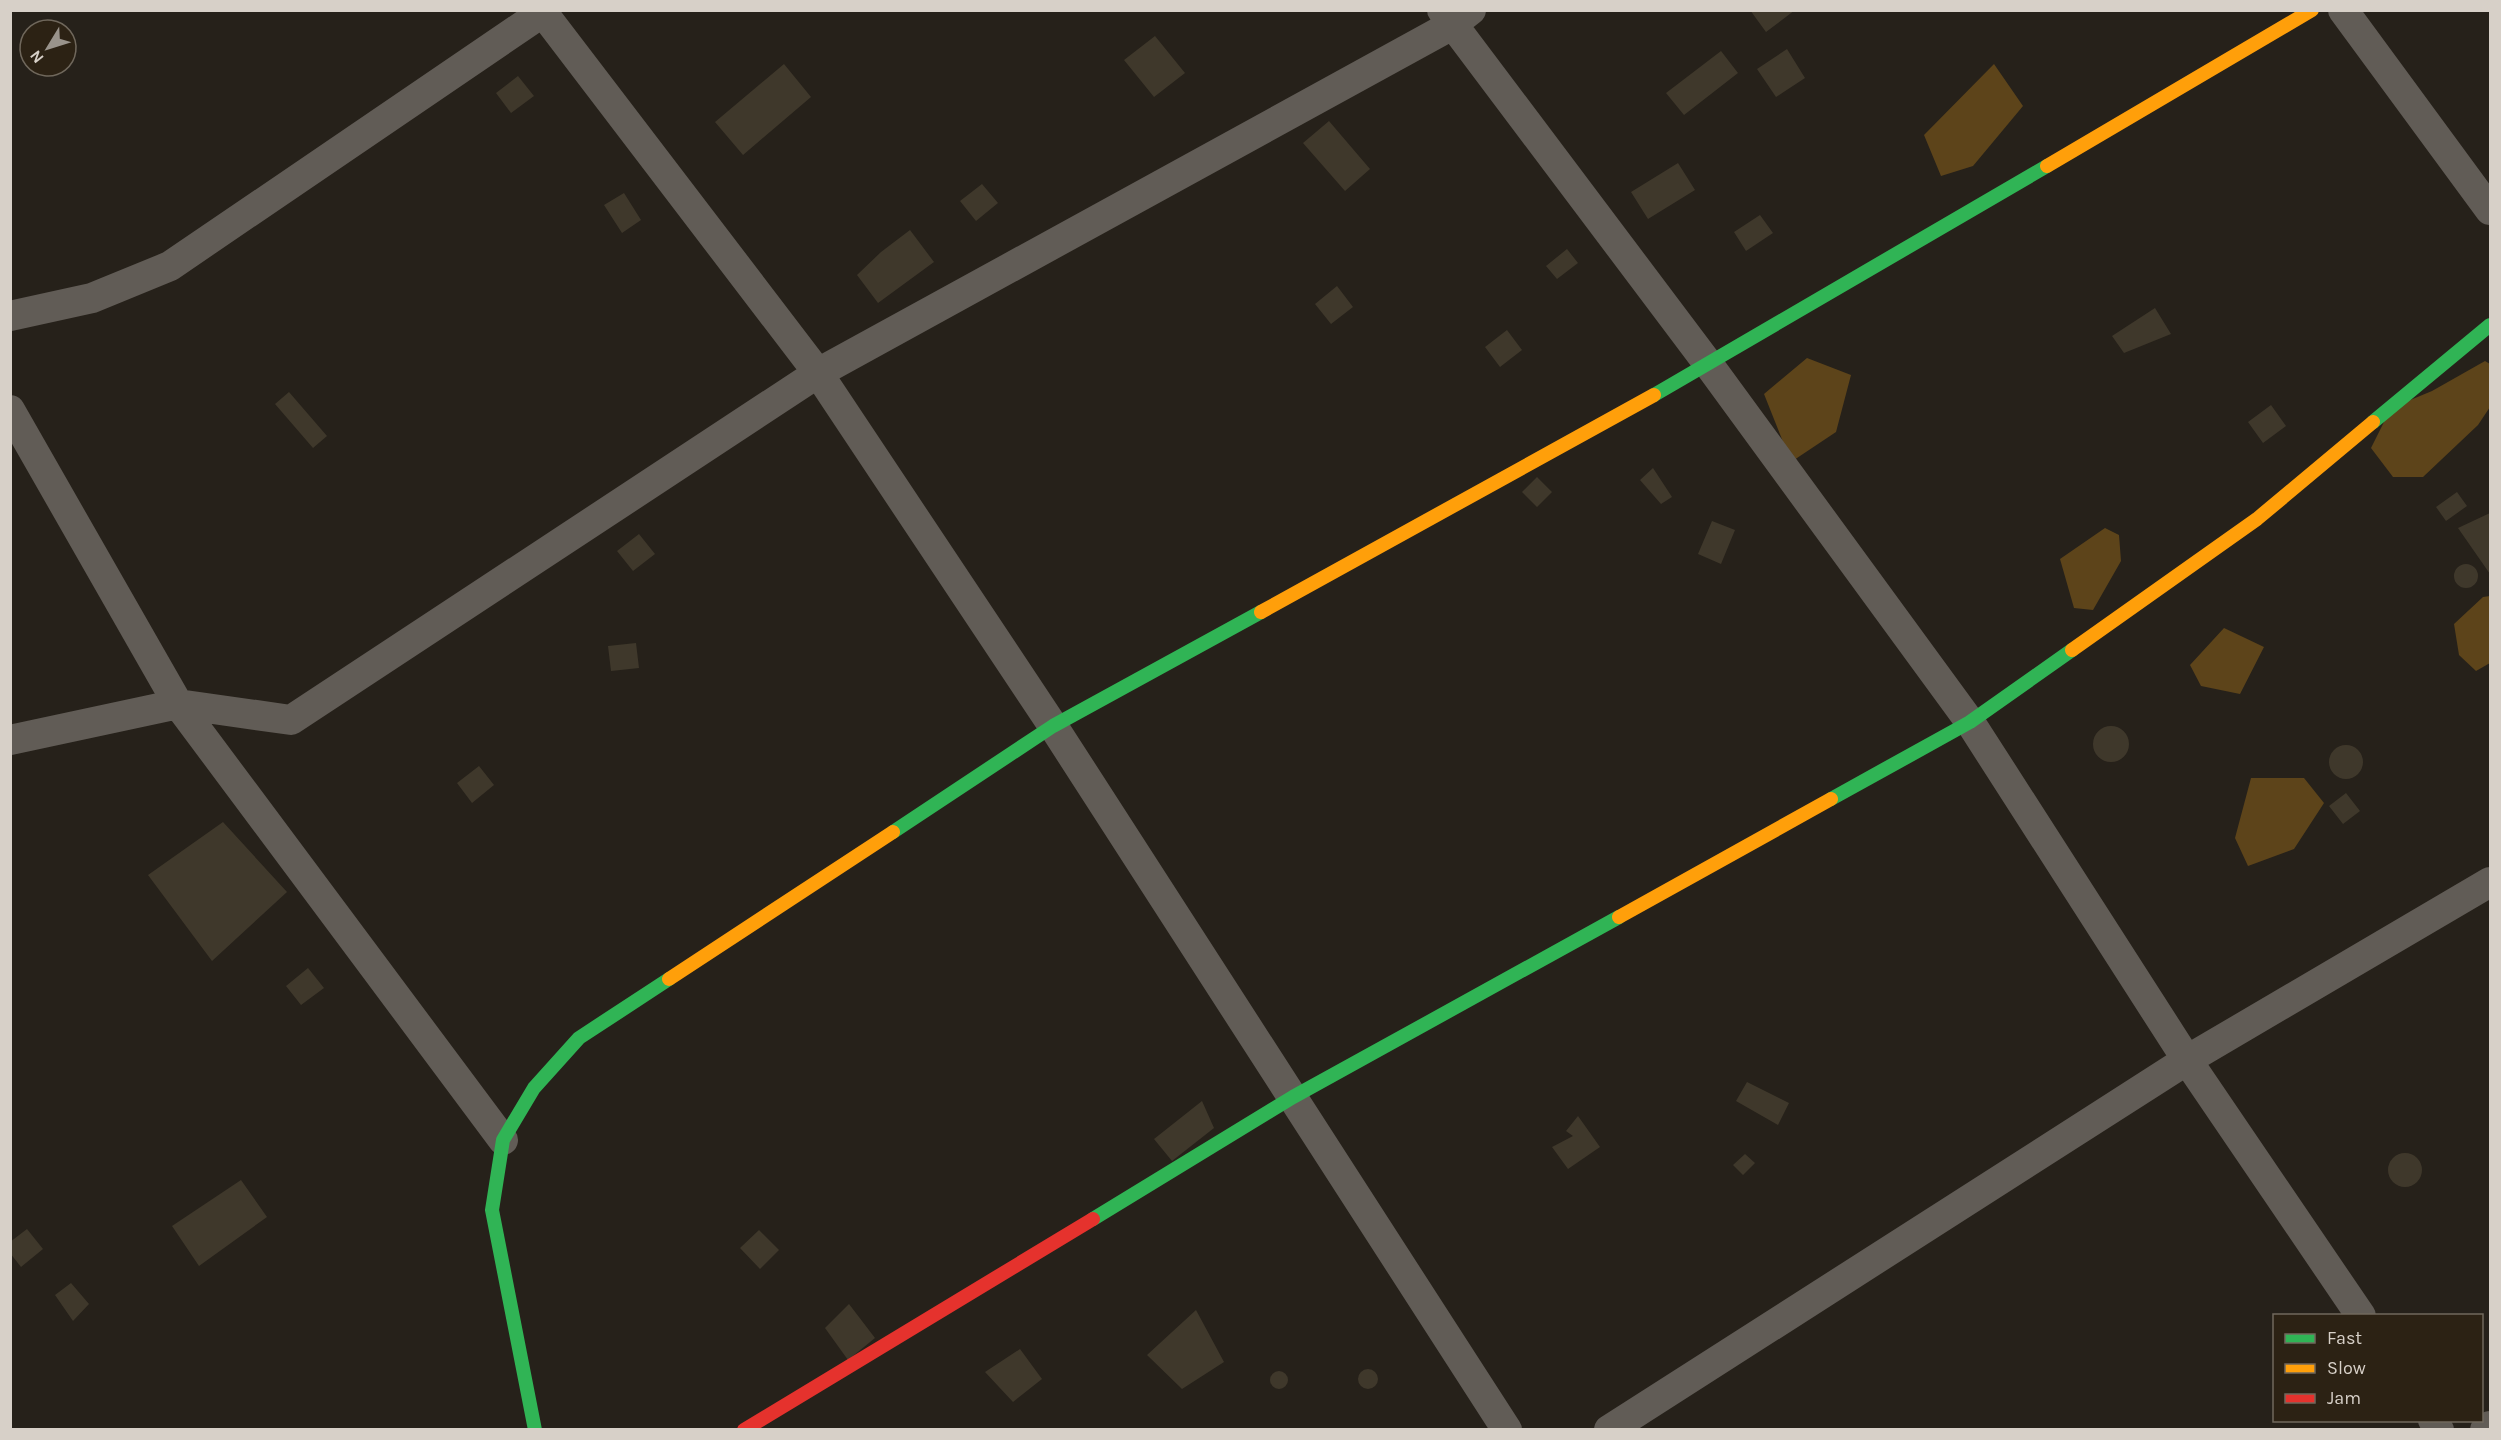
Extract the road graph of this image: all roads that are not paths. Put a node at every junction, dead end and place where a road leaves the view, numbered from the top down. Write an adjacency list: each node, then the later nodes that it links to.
1 (2312, 10): 8 (street)
2 (2343, 10): 5 (street)
3 (543, 11): 6 (street); 9 (street)
4 (1455, 15): 8 (street); 9 (street)
5 (2490, 210)
6 (10, 316)
7 (2490, 325): 12 (street)
8 (1709, 365): 12 (street); 13 (street)
9 (818, 373): 11 (street); 13 (street)
10 (10, 410): 11 (street)
11 (178, 704): 14 (street); 18 (street)
12 (1970, 722): 16 (street); 17 (street)
13 (1053, 726): 17 (street); 18 (street)
14 (10, 740)
15 (2490, 882): 16 (street)
16 (2187, 1060): 19 (street); 24 (street)
17 (1293, 1097): 22 (street); 23 (street)
18 (503, 1140): 21 (street)
19 (2360, 1314)
20 (2490, 1426): 25 (street)
21 (535, 1430)
22 (744, 1430)
23 (1507, 1430)
24 (1609, 1430)
25 (2486, 1430)

